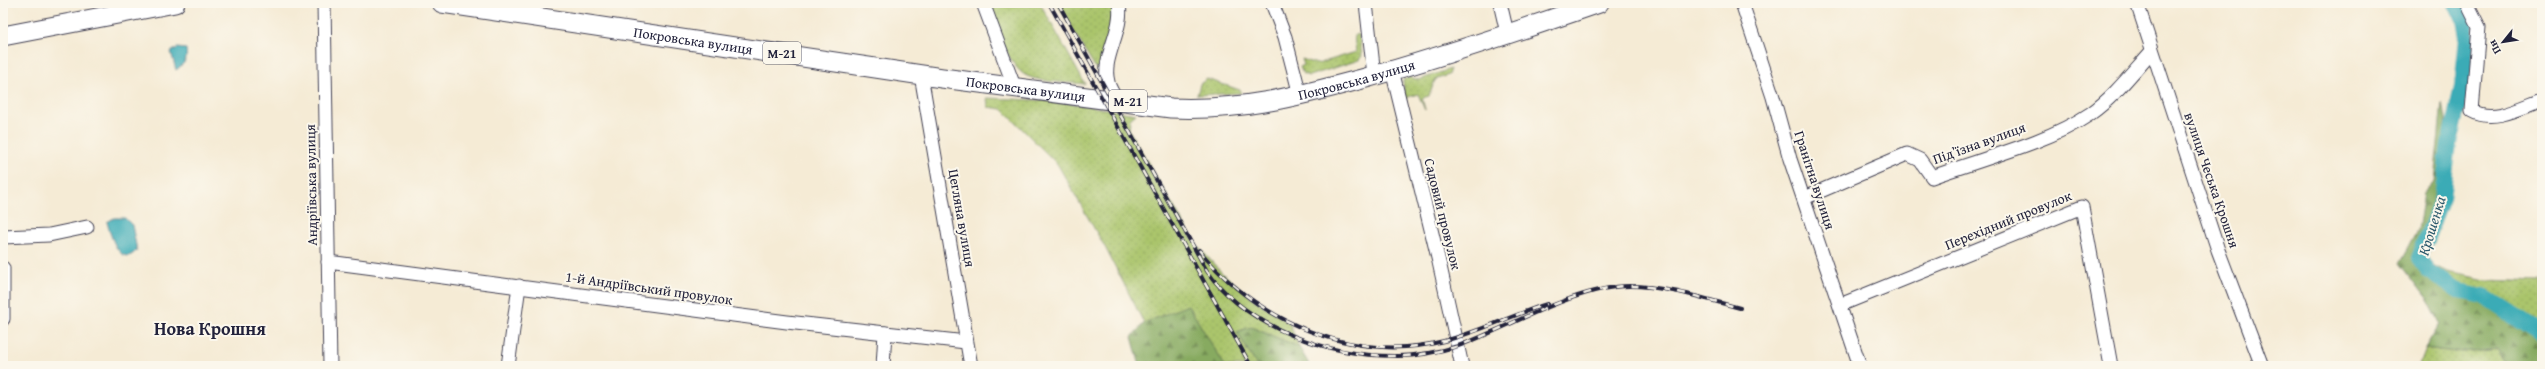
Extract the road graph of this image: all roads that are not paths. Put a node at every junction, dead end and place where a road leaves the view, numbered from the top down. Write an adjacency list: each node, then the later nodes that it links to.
1 (175, 3): 14 (highway)
2 (324, 3): 25 (street, Андріївська вулиця)
3 (442, 3): 17 (highway, Покровська вулиця / М-21)
4 (983, 3): 18 (street)
5 (1119, 3): 20 (street)
6 (1272, 3): 19 (street)
7 (1366, 3): 16 (street, Садовий провулок)
8 (1500, 3): 13 (street)
9 (1742, 3): 22 (street, Гранітна вулиця)
10 (2137, 3): 15 (street, вулиця Чеська Крошня)
11 (2467, 3): 21 (street)
12 (1593, 4): 13 (highway, Покровська вулиця / М-21)
13 (1507, 33): 16 (highway, Покровська вулиця / М-21)
14 (3, 36)
15 (2152, 51): 22 (street, Підʼїзна вулиця); 39 (street, вулиця Чеська Крошня)
16 (1383, 73): 19 (highway, Покровська вулиця / М-21); 36 (street, Садовий провулок)
17 (921, 74): 18 (highway, Покровська вулиця / М-21); 31 (street, Цегляна вулиця)
18 (1014, 86): 20 (highway, Покровська вулиця / М-21)
19 (1300, 95): 20 (highway, Покровська вулиця / М-21)
20 (1116, 99)
21 (2542, 100)
22 (1804, 198): 28 (street, Гранітна вулиця)
23 (87, 227): 24 (street)
24 (3, 237)
25 (328, 262): 27 (street, 1-й Андріївський провулок); 32 (street, Андріївська вулиця)
26 (3, 268): 29 (street)
27 (519, 286): 30 (street, 1-й Андріївський провулок); 33 (street)
28 (1840, 305): 37 (street, Гранітна вулиця); 38 (street, Перехідний провулок)
29 (3, 319)
30 (885, 333): 31 (street, 1-й Андріївський провулок); 34 (street)
31 (966, 342): 35 (street, Цегляна вулиця)
32 (330, 366)
33 (508, 366)
34 (883, 366)
35 (971, 366)
36 (1462, 366)
37 (1860, 366)
38 (2111, 366)
39 (2262, 366)

